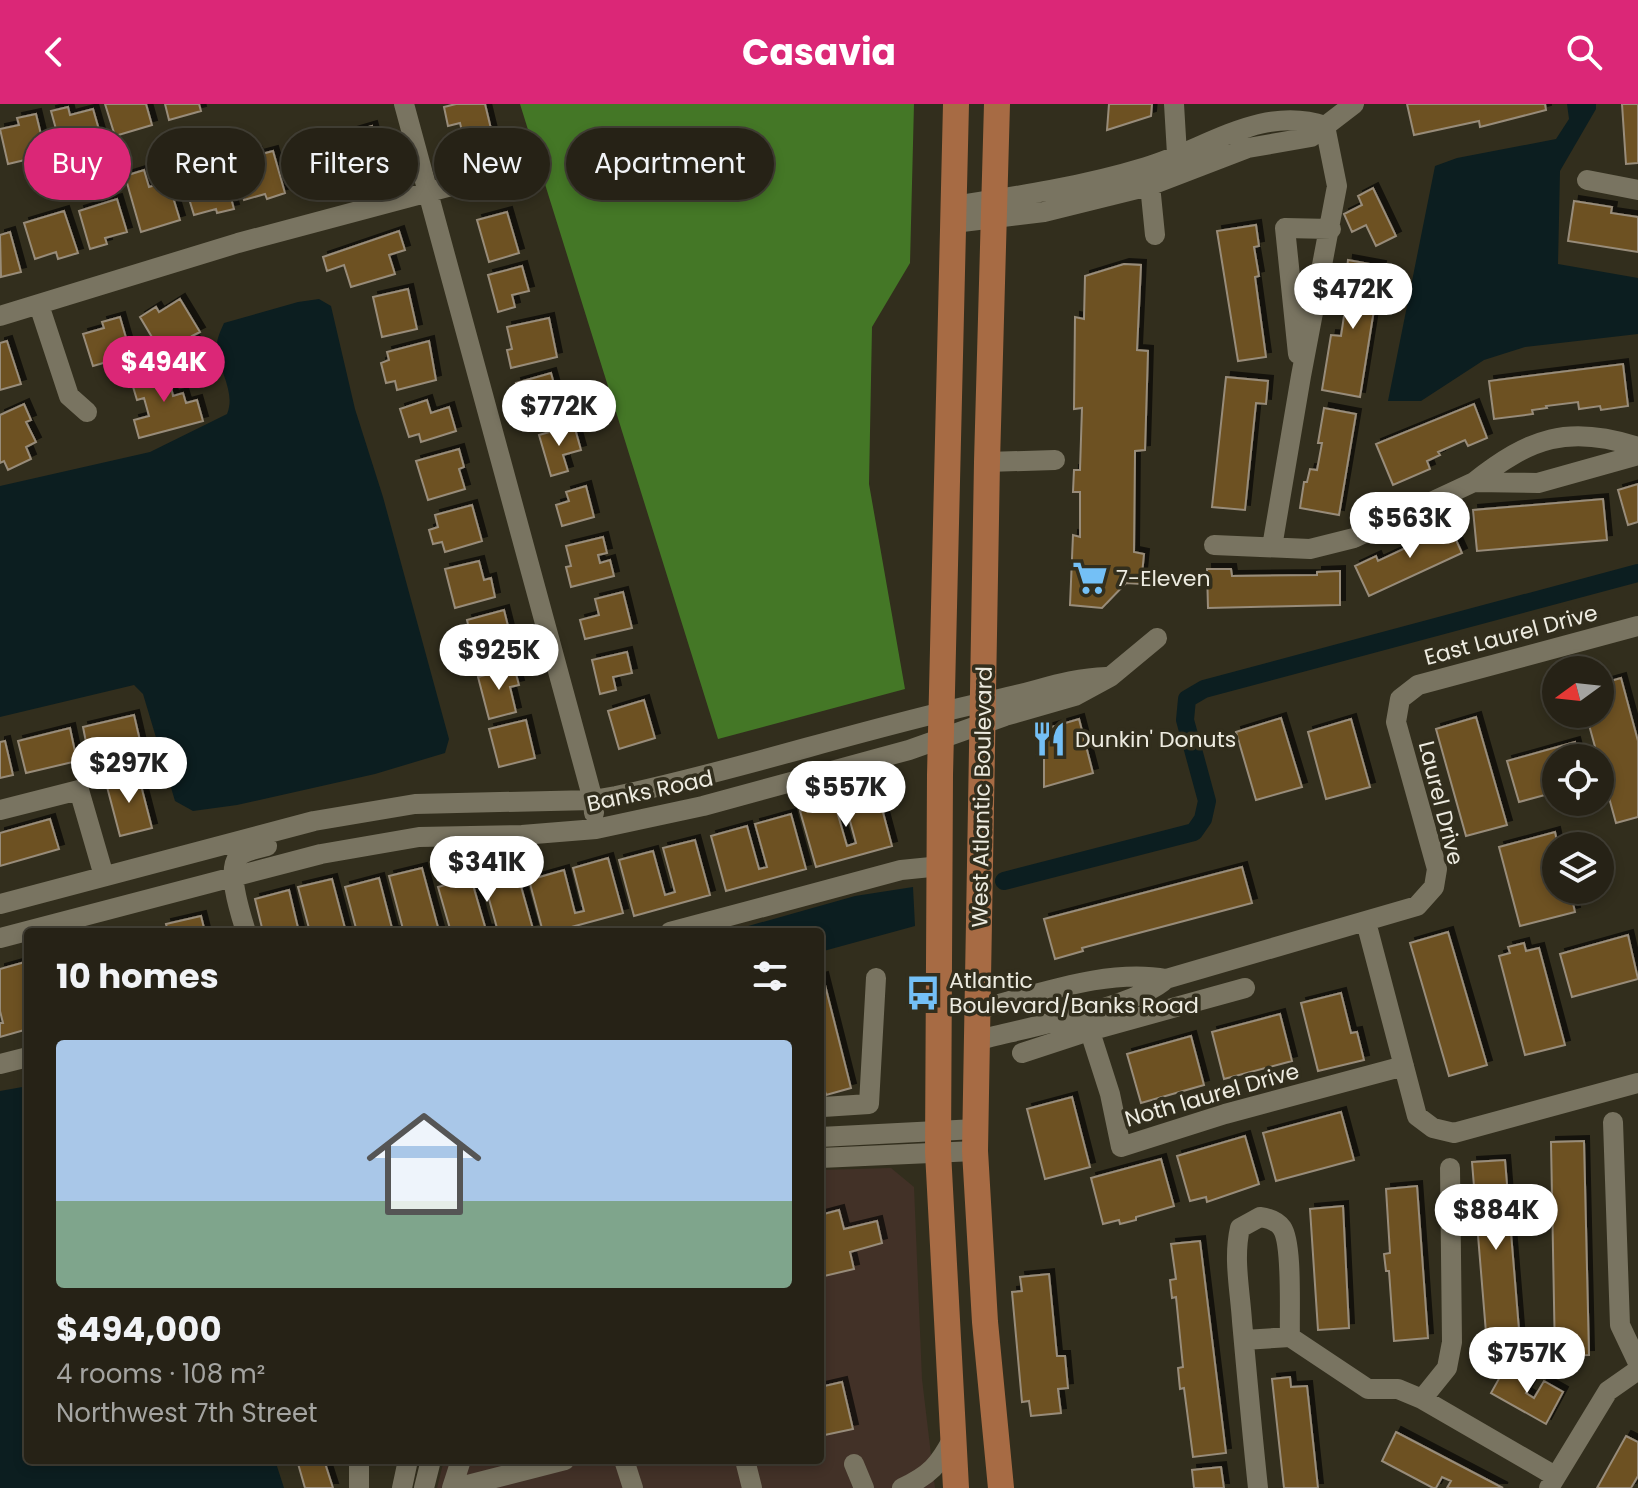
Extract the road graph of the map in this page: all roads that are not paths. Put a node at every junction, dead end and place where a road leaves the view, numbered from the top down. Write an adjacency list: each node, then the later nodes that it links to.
1 (404, 104): 12 (street)
2 (956, 104): 14 (main road, West Atlantic Boulevard)
3 (997, 104): 13 (main road, West Atlantic Boulevard)
4 (1174, 104): 7 (street)
5 (1354, 104): 6 (street)
6 (1325, 126): 7 (street); 8 (street); 15 (street)
7 (1177, 154): 8 (street)
8 (1149, 176): 13 (street); 16 (street)
9 (1587, 180): 10 (street)
10 (1638, 190)
11 (434, 192): 12 (street)
12 (429, 193): 17 (street); 34 (street)
13 (995, 209): 14 (street); 24 (main road, West Atlantic Boulevard)
14 (954, 214): 31 (main road, West Atlantic Boulevard)
15 (1331, 229): 19 (street); 19 (street)
16 (1155, 235)
17 (39, 305): 18 (street); 20 (street)
18 (0, 316)
19 (1301, 376): 27 (street)
20 (87, 412)
21 (1638, 447): 25 (street)
22 (1638, 455): 25 (street)
23 (1055, 460): 24 (street)
24 (987, 462): 32 (main road, West Atlantic Boulevard)
25 (1474, 482): 27 (street)
26 (1214, 545): 27 (street)
27 (1272, 547)
28 (1638, 626): 30 (street, East Laurel Drive)
29 (1157, 638): 32 (street, Banks Road)
30 (1400, 699): 42 (street, Laurel Drive)
31 (942, 712): 32 (street, Banks Road); 33 (main road, West Atlantic Boulevard); 34 (street, Banks Road)
32 (983, 713): 33 (street, Banks Road); 51 (main road, West Atlantic Boulevard)
33 (941, 738): 37 (street, Banks Road); 38 (main road, West Atlantic Boulevard)
34 (593, 800): 35 (street, Banks Road); 37 (street)
35 (393, 808): 39 (street, Banks Road); 40 (street)
36 (0, 810): 39 (street)
37 (596, 829): 40 (street, Banks Road)
38 (941, 866): 45 (street); 63 (main road, West Atlantic Boulevard)
39 (104, 876): 41 (street, Banks Road)
40 (233, 877): 43 (street, Banks Road); 44 (street)
41 (0, 904)
42 (1366, 922): 49 (street, Laurel Drive); 57 (street)
43 (38, 928)
44 (245, 928)
45 (685, 928)
46 (24, 932): 47 (street, Banks Road)
47 (0, 938)
48 (876, 978): 59 (street)
49 (1166, 979): 51 (street, Laurel Drive); 52 (street, Laurel Drive)
50 (1245, 988): 52 (street)
51 (979, 1009): 53 (main road, West Atlantic Boulevard)
52 (1087, 1022): 53 (street, Laurel Drive); 54 (street); 57 (street, Noth laurel Drive)
53 (979, 1040): 62 (main road, West Atlantic Boulevard)
54 (1022, 1053)
55 (24, 1058): 56 (street)
56 (0, 1064)
57 (1404, 1066): 58 (street)
58 (1638, 1083)
59 (824, 1107)
60 (1613, 1122): 68 (street)
61 (824, 1137): 63 (street)
62 (975, 1140): 63 (street); 90 (main road, West Atlantic Boulevard)
63 (938, 1141): 64 (street); 71 (main road, West Atlantic Boulevard)
64 (824, 1157)
65 (1450, 1168): 70 (street)
66 (1290, 1337): 67 (street); 67 (street); 70 (street)
67 (1244, 1340): 91 (street)
68 (1638, 1363)
69 (1638, 1370): 80 (street)
70 (1422, 1399): 80 (street)
71 (953, 1438): 88 (street); 89 (main road, West Atlantic Boulevard)
72 (359, 1464): 81 (street)
73 (407, 1464): 82 (street)
74 (430, 1464): 83 (street)
75 (460, 1464): 84 (street)
76 (549, 1464): 84 (street)
77 (625, 1464): 85 (street)
78 (746, 1464): 86 (street)
79 (854, 1464): 87 (street)
80 (1552, 1482)
81 (359, 1488)
82 (402, 1488)
83 (424, 1488)
84 (454, 1488)
85 (633, 1488)
86 (752, 1488)
87 (864, 1488)
88 (902, 1488)
89 (956, 1488)
90 (1001, 1488)
91 (1258, 1488)

